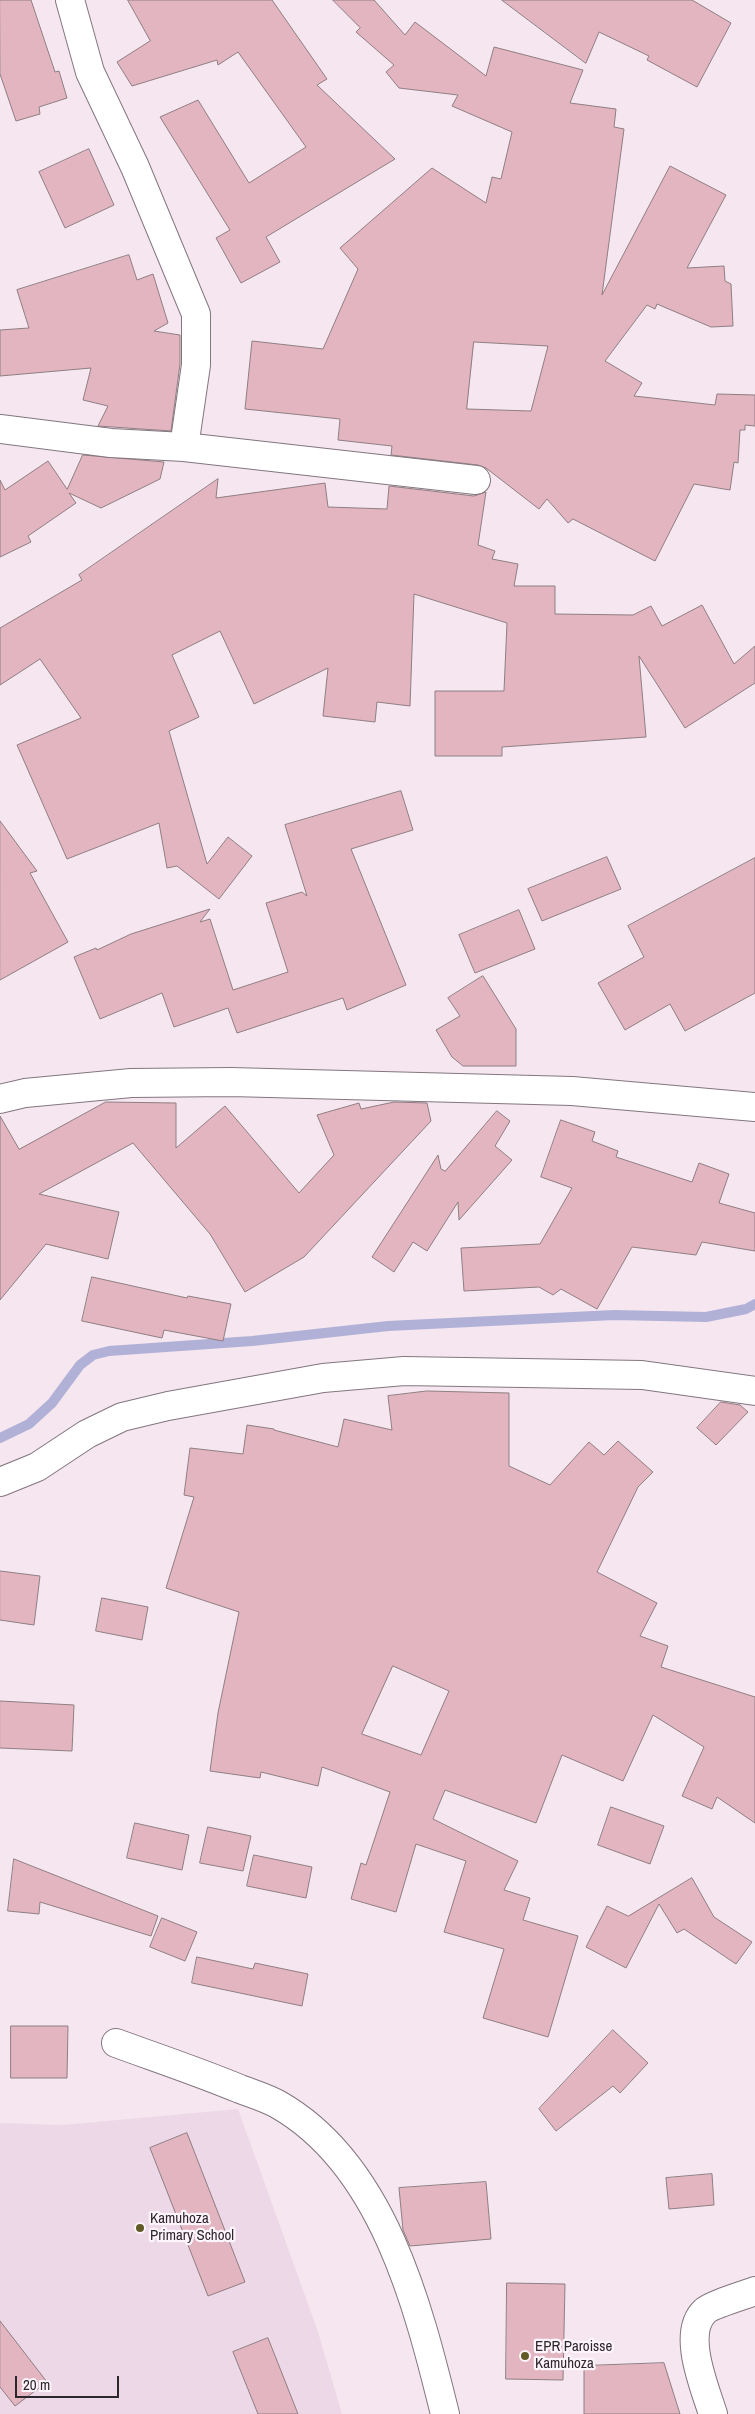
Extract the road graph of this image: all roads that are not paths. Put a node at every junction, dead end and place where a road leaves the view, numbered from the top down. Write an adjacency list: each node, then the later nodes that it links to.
1 (70, 0): 3 (street)
2 (0, 428): 3 (street)
3 (184, 447): 4 (street)
4 (476, 480)
5 (0, 1099): 6 (street)
6 (755, 1107)
7 (755, 1391): 8 (street)
8 (0, 1482)
9 (116, 2043): 11 (street)
10 (755, 2291): 12 (street)
11 (445, 2414)
12 (713, 2414)

